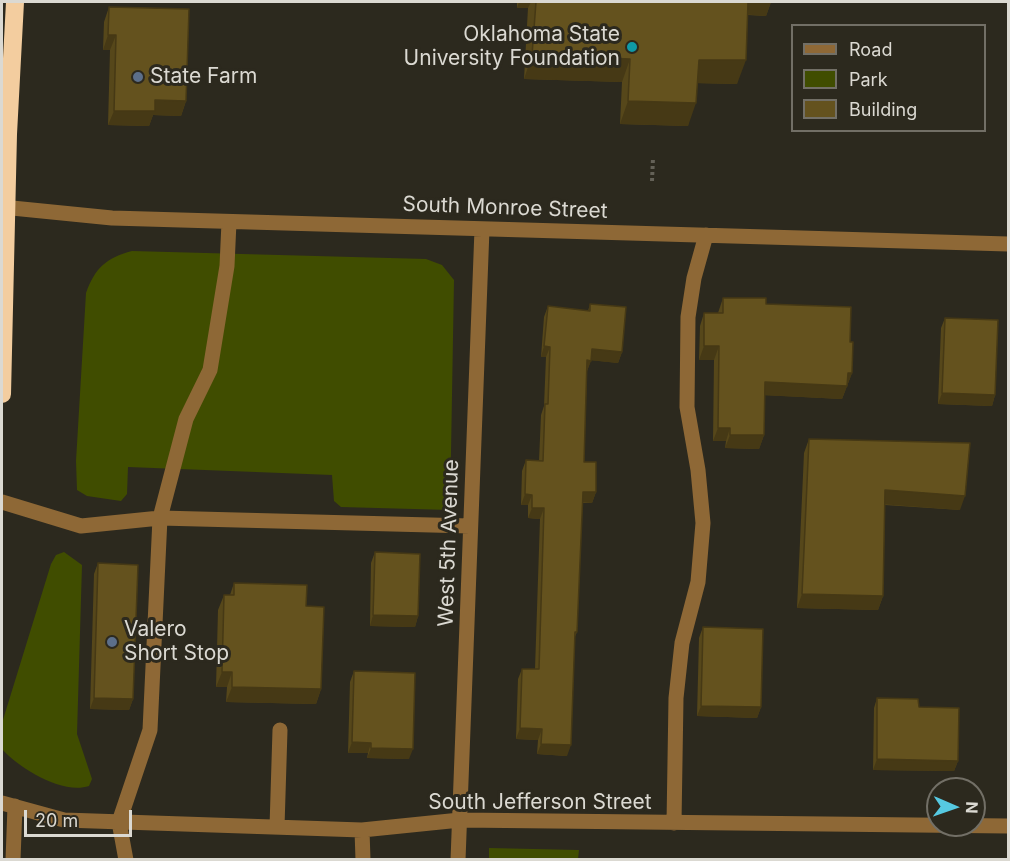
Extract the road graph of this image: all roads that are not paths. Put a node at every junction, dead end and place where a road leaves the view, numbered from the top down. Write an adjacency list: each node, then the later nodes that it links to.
1 (15, 2): 2 (highway)
2 (4, 207): 3 (street, South Monroe Street); 7 (highway)
3 (229, 222): 4 (street, South Monroe Street); 9 (street)
4 (482, 229): 5 (street, South Monroe Street); 10 (street, West 5th Avenue)
5 (706, 235): 6 (street, South Monroe Street); 15 (street)
6 (1008, 244)
7 (2, 394)
8 (2, 502): 9 (street)
9 (160, 518): 10 (street); 14 (street)
10 (470, 526): 13 (street, West 5th Avenue)
11 (280, 730): 17 (street)
12 (8, 805): 14 (street, South Jefferson Street); 19 (street)
13 (459, 820): 15 (street, South Jefferson Street); 18 (street, South Jefferson Street); 22 (street, West 5th Avenue)
14 (119, 822): 17 (street, South Jefferson Street); 20 (street)
15 (674, 823): 16 (street, South Jefferson Street)
16 (1008, 826)
17 (277, 827): 18 (street, South Jefferson Street)
18 (363, 830): 21 (street)
19 (13, 860)
20 (126, 860)
21 (363, 860)
22 (458, 860)

